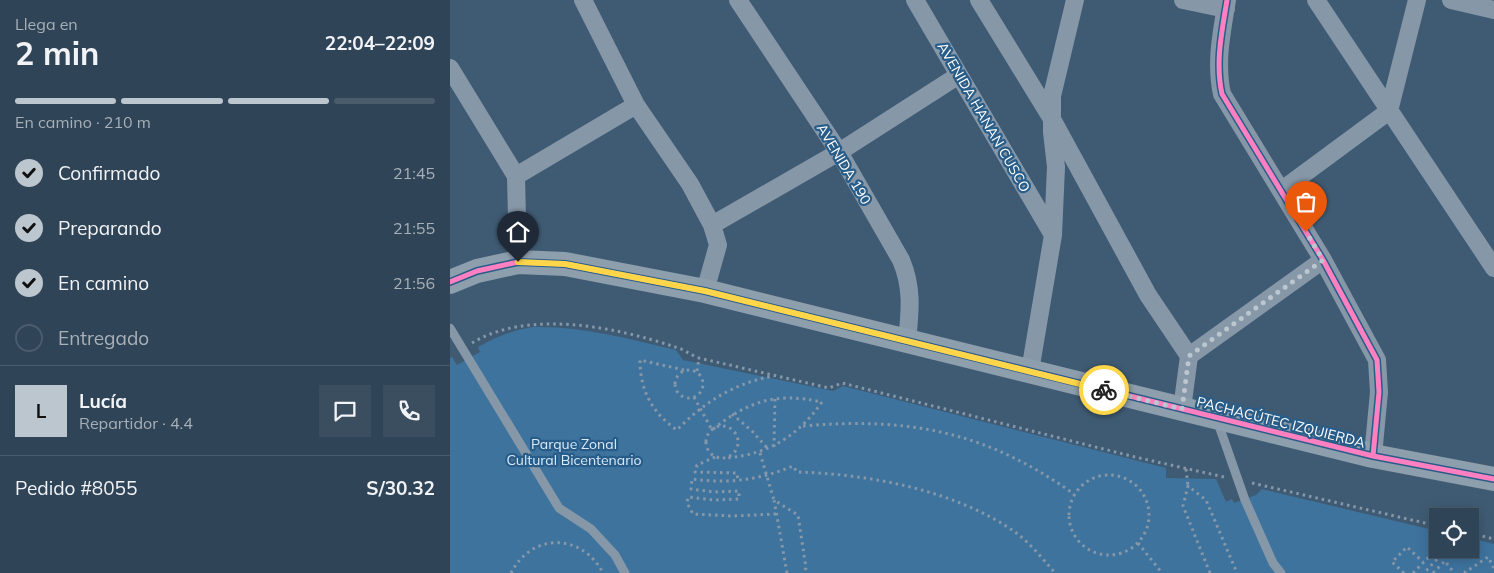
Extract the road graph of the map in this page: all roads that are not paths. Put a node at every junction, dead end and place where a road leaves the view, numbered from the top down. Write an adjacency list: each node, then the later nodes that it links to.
1 (583, 0): 14 (street)
2 (738, 0): 17 (street, AVENIDA 190)
3 (915, 0): 13 (street, AVENIDA HANAN CUSCO)
4 (979, 0): 16 (street)
5 (1075, 0): 16 (street)
6 (1183, 0): 10 (street)
7 (1316, 0): 15 (street)
8 (1417, 0): 15 (street)
9 (1452, 0): 11 (street)
10 (1226, 4): 19 (street)
11 (1494, 10)
12 (450, 68): 18 (street)
13 (959, 75): 17 (street); 21 (street, AVENIDA HANAN CUSCO)
14 (636, 104): 18 (street); 20 (street)
15 (1389, 110): 19 (street); 22 (street)
16 (1052, 118): 21 (street); 29 (street)
17 (839, 152): 20 (street); 28 (street, AVENIDA 190)
18 (516, 176): 24 (street)
19 (1282, 190): 23 (street)
20 (712, 225): 26 (street)
21 (1053, 235): 30 (street)
22 (1491, 258)
23 (1323, 260): 29 (street); 33 (street)
24 (518, 262): 25 (street, PACHACÚTEC IZQUIERDA); 26 (street, PACHACÚTEC IZQUIERDA)
25 (450, 282)
26 (705, 291): 28 (street, PACHACÚTEC IZQUIERDA)
27 (450, 328): 35 (lane)
28 (907, 341): 30 (street, PACHACÚTEC IZQUIERDA)
29 (1189, 356): 31 (street)
30 (1030, 372): 31 (street, PACHACÚTEC IZQUIERDA)
31 (1182, 409): 32 (street, PACHACÚTEC IZQUIERDA)
32 (1216, 417): 33 (street, PACHACÚTEC IZQUIERDA); 36 (lane)
33 (1373, 456): 34 (street, PACHACÚTEC IZQUIERDA)
34 (1494, 479)
35 (625, 573)
36 (1282, 573)

